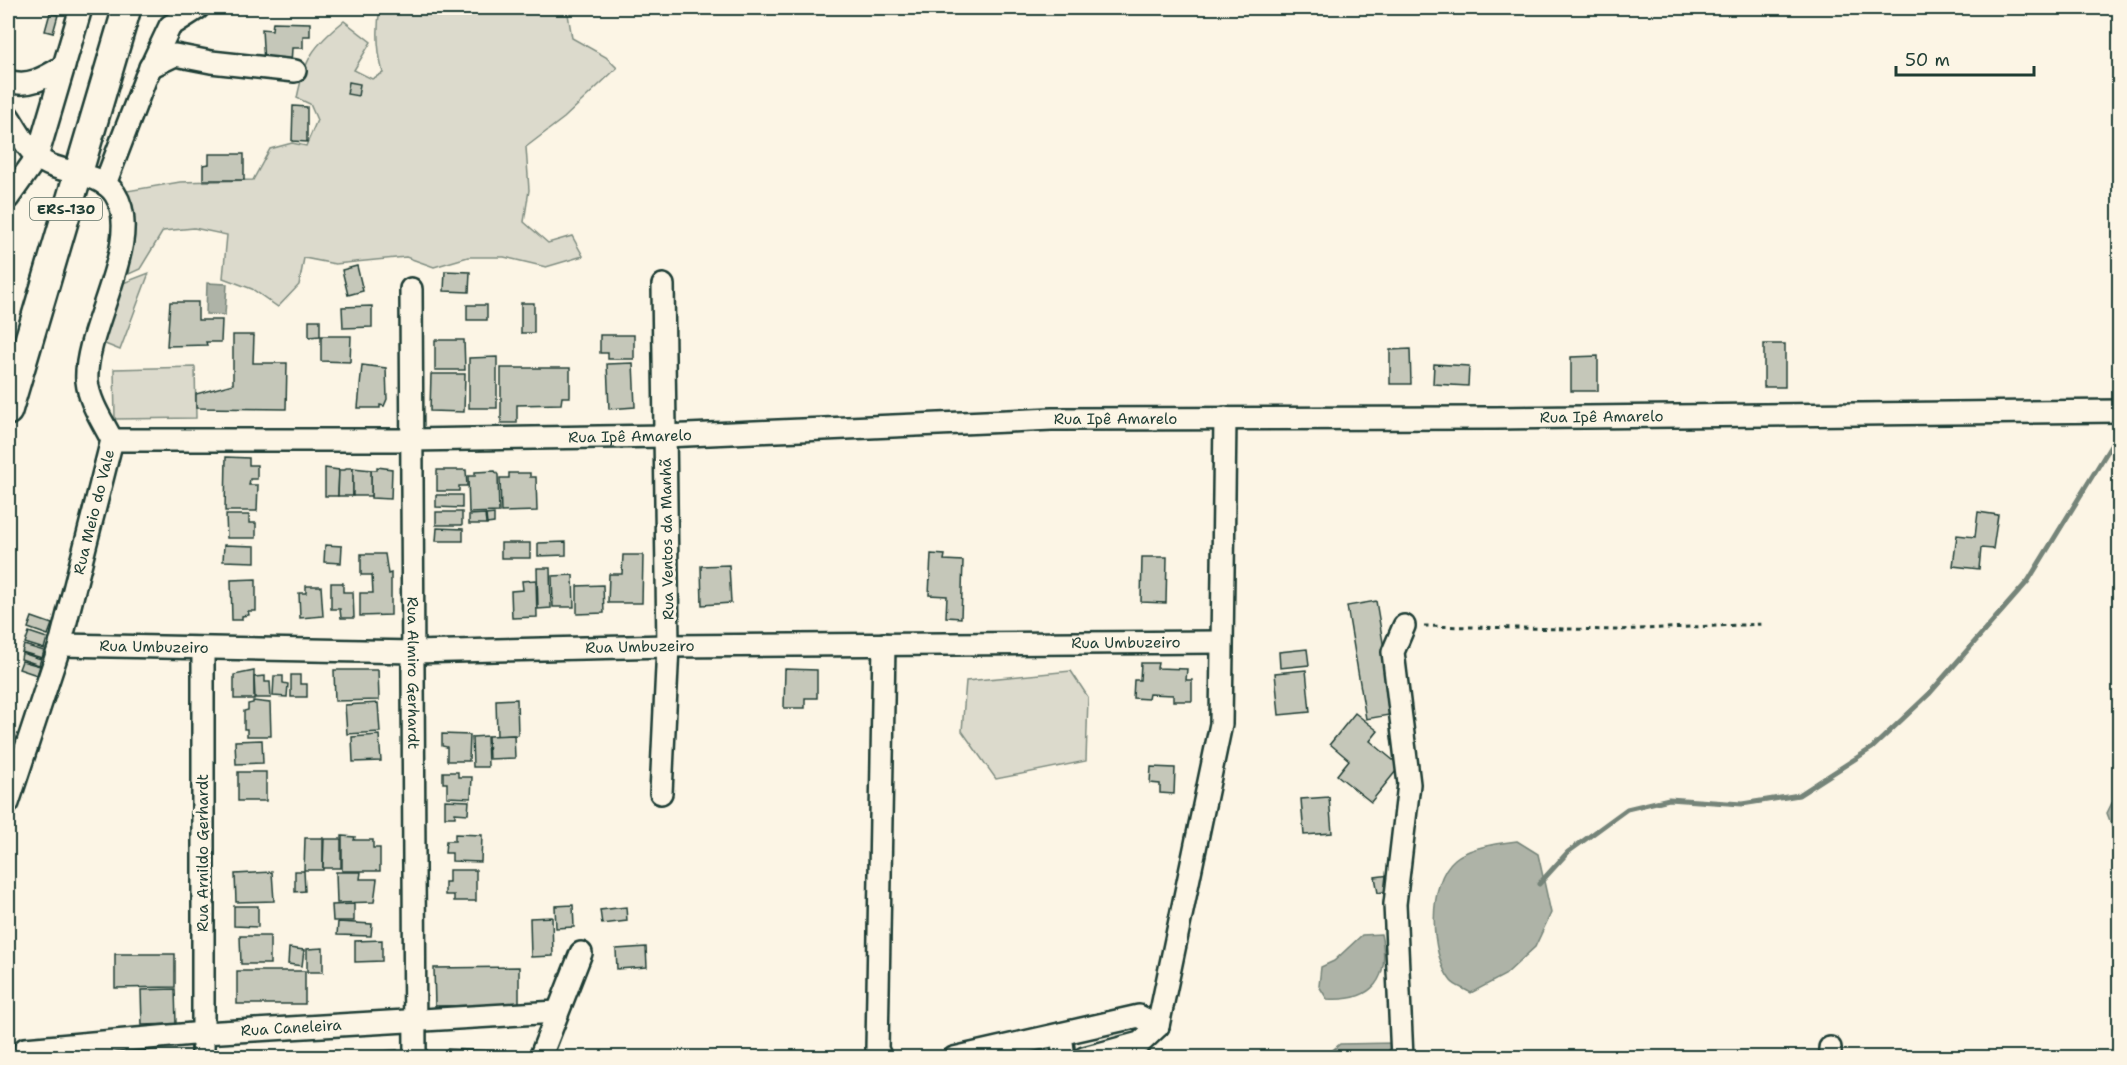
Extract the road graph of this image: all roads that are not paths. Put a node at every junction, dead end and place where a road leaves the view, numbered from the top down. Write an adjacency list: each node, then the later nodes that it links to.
1 (81, 8): 4 (street)
2 (127, 8): 10 (main road, ERS-130)
3 (198, 8): 5 (street)
4 (64, 66): 7 (street); 9 (street)
5 (150, 67): 6 (street); 11 (street)
6 (295, 71)
7 (8, 81)
8 (8, 116): 9 (street)
9 (37, 157): 10 (street); 12 (street)
10 (76, 173): 11 (street); 15 (main road, ERS-130)
11 (105, 184): 19 (street, Rua Meio do Vale)
12 (8, 198)
13 (663, 285): 18 (street, Rua Ventos da Manhã)
14 (411, 289): 20 (street, Rua Almiro Gerhardt)
15 (8, 411)
16 (2120, 411): 17 (street, Rua Ipê Amarelo)
17 (1225, 418): 18 (street, Rua Ipê Amarelo); 22 (street)
18 (665, 436): 20 (street, Rua Ipê Amarelo); 25 (street, Rua Ventos da Manhã)
19 (112, 440): 20 (street, Rua Ipê Amarelo); 24 (street, Rua Meio do Vale)
20 (412, 440): 27 (street, Rua Almiro Gerhardt)
21 (1404, 626): 44 (street)
22 (1221, 642): 23 (street, Rua Umbuzeiro); 33 (street)
23 (884, 644): 25 (street, Rua Umbuzeiro); 40 (street)
24 (60, 645): 26 (street, Rua Umbuzeiro); 29 (street, Rua Meio do Vale)
25 (668, 646): 27 (street, Rua Umbuzeiro); 28 (street, Rua Ventos da Manhã)
26 (203, 649): 27 (street, Rua Umbuzeiro); 34 (street, Rua Arnildo Gerhardt)
27 (414, 652): 32 (street, Rua Almiro Gerhardt)
28 (661, 793)
29 (8, 803)
30 (581, 953): 31 (street)
31 (557, 1011): 32 (street, Rua Caneleira); 39 (street)
32 (413, 1019): 34 (street, Rua Caneleira); 38 (street, Rua Almiro Gerhardt)
33 (1158, 1026): 35 (street); 43 (street)
34 (204, 1033): 36 (street, Rua Caneleira); 37 (street, Rua Arnildo Gerhardt)
35 (1061, 1034): 41 (street); 42 (street)
36 (25, 1049)
37 (204, 1058)
38 (415, 1058)
39 (540, 1058)
40 (881, 1058)
41 (954, 1058)
42 (1064, 1058)
43 (1084, 1058)
44 (1402, 1058)

